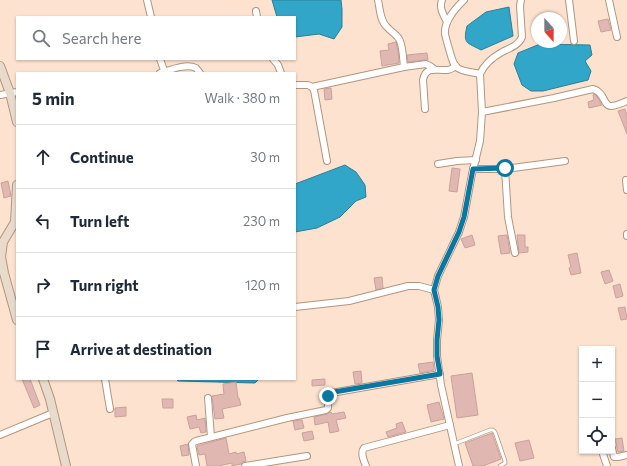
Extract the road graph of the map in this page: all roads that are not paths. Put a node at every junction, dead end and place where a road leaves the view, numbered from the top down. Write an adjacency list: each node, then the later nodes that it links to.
1 (147, 0): 8 (street)
2 (378, 0): 16 (street)
3 (442, 0): 9 (street)
4 (464, 0): 9 (street)
5 (521, 0): 22 (street)
6 (569, 0): 11 (street)
7 (609, 0): 10 (street)
8 (151, 16)
9 (447, 22): 15 (street)
10 (617, 37)
11 (574, 42)
12 (160, 60): 18 (street)
13 (275, 60): 21 (street)
14 (0, 66): 25 (main road)
15 (456, 66): 17 (street); 22 (street)
16 (404, 67): 17 (street); 24 (street)
17 (434, 69): 28 (street)
18 (163, 72)
19 (166, 72): 20 (street)
20 (199, 72)
21 (281, 72)
22 (480, 74): 29 (street)
23 (296, 85): 24 (street)
24 (312, 87): 32 (street)
25 (13, 93): 26 (street); 30 (main road)
26 (0, 95)
27 (627, 101): 29 (street)
28 (425, 109)
29 (482, 112): 31 (street)
30 (16, 115)
31 (476, 160): 34 (street); 36 (street)
32 (327, 161)
33 (565, 161): 35 (street)
34 (438, 164)
35 (505, 168): 36 (street); 42 (street)
36 (473, 169): 44 (street)
37 (626, 180): 38 (street)
38 (627, 190)
39 (16, 193): 40 (main road)
40 (16, 217)
41 (15, 226): 43 (main road)
42 (515, 253)
43 (2, 274): 46 (main road)
44 (434, 290): 45 (street); 47 (street)
45 (296, 308)
46 (16, 317)
47 (440, 374): 53 (street); 55 (street)
48 (43, 380): 52 (main road)
49 (105, 380): 51 (street)
50 (208, 398): 55 (street)
51 (110, 409)
52 (52, 413): 54 (street); 61 (main road)
53 (450, 425): 56 (street); 64 (street)
54 (0, 435)
55 (211, 437): 62 (street)
56 (454, 444): 65 (street); 66 (lane)
57 (603, 454): 67 (street)
58 (613, 454): 59 (street)
59 (627, 455)
60 (307, 456): 63 (street)
61 (66, 466)
62 (196, 466)
63 (245, 466)
64 (366, 466)
65 (459, 466)
66 (500, 466)
67 (607, 466)

